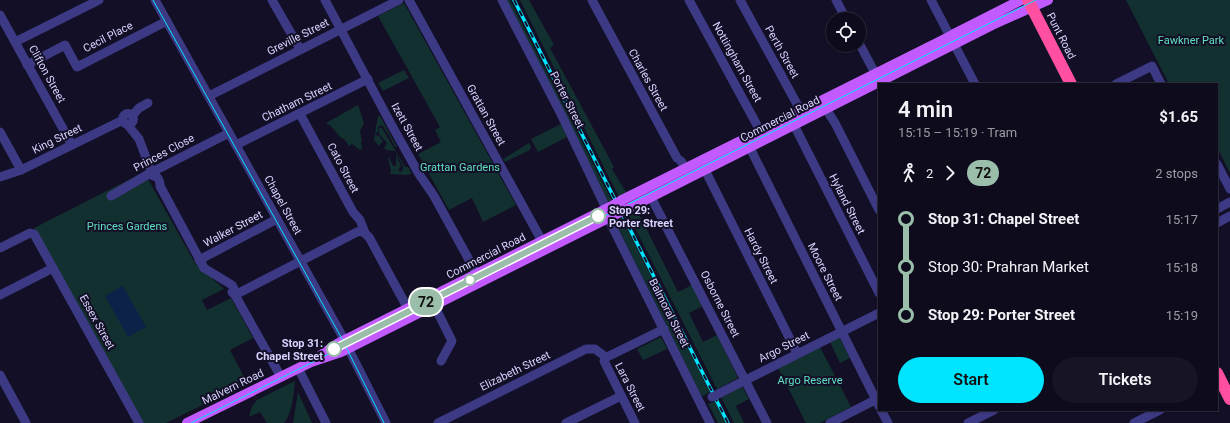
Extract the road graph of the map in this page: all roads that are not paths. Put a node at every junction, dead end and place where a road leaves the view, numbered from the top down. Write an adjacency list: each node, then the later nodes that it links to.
1 (100, 0): 21 (street)
2 (155, 0): 18 (street, Chapel Street)
3 (272, 0): 22 (street)
4 (325, 0): 19 (street, Izett Street)
5 (399, 0): 19 (street, Greville Street)
6 (409, 0): 63 (street, Grattan Street)
7 (502, 0): 58 (street, Porter Street)
8 (592, 0): 47 (street, Charles Street)
9 (689, 0): 42 (street, Nottingham Street)
10 (740, 0): 36 (street, Perth Street)
11 (836, 0): 16 (street)
12 (930, 0): 20 (street)
13 (1021, 0): 20 (main road, Commercial Road)
14 (1048, 0): 15 (main road, Commercial Road)
15 (1030, 4): 20 (main road, Commercial Road); 29 (highway, Punt Road)
16 (842, 12)
17 (0, 16): 21 (street, Clifton Street)
18 (167, 21): 24 (street, Cecil Place); 33 (street, Chapel Street)
19 (341, 29): 22 (street, Greville Street); 26 (street, Izett Street)
20 (951, 39): 25 (main road, Commercial Road); 27 (main road, Commercial Road); 28 (street)
21 (15, 42): 24 (street, Clifton Street)
22 (300, 49): 33 (street, Greville Street)
23 (864, 52): 25 (street)
24 (28, 65): 43 (street, Clifton Street)
25 (876, 73): 36 (main road, Commercial Road)
26 (368, 79): 37 (street, Chatham Street); 68 (street, Izett Street)
27 (888, 81)
28 (974, 83)
29 (1070, 83)
30 (1118, 83): 31 (street)
31 (1160, 83)
32 (878, 86): 35 (main road, Commercial Road)
33 (208, 96): 41 (street, Chapel Street)
34 (148, 103): 38 (street, King Street)
35 (826, 109): 39 (main road, Commercial Road); 56 (street)
36 (802, 113): 42 (main road, Commercial Road)
37 (300, 114): 44 (street, Chatham Street); 62 (street, Cato Street)
38 (129, 119): 43 (street, King Street); 50 (street)
39 (794, 125): 45 (main road, Commercial Road); 69 (street, Hyland Street)
40 (0, 132): 48 (street)
41 (229, 133): 44 (street, Chapel Street); 50 (street, Princes Close)
42 (762, 133): 47 (main road, Commercial Road)
43 (72, 145): 48 (street, King Street)
44 (236, 145): 60 (street, Chapel Street)
45 (750, 148): 49 (main road, Commercial Road); 76 (street, Moore Street)
46 (1218, 166): 52 (street)
47 (686, 169): 58 (main road, Commercial Road)
48 (21, 170): 51 (street, King Street)
49 (704, 170): 54 (main road, Commercial Road); 78 (street, Hardy Street)
50 (152, 172): 53 (street, Princes Close); 65 (street)
51 (0, 177)
52 (1230, 189)
53 (111, 196)
54 (651, 197): 58 (main road, Commercial Road); 86 (street, Osborne Street)
55 (1230, 202): 57 (street)
56 (878, 208)
57 (1218, 208)
58 (615, 210): 63 (main road, Commercial Road); 72 (main road, Commercial Road); 75 (street, Balmoral Street)
59 (1230, 216): 61 (street)
60 (277, 219): 65 (street, Walker Street); 66 (street, Chapel Street)
61 (1218, 222)
62 (364, 232): 66 (street); 73 (street, Cato Street)
63 (542, 241): 68 (main road, Commercial Road)
64 (0, 248): 67 (street, Essex Street)
65 (201, 259): 71 (street)
66 (300, 261): 71 (street); 77 (street, Chapel Street)
67 (53, 268): 70 (street); 95 (street, Essex Street)
68 (478, 276): 73 (main road, Commercial Road)
69 (878, 291)
70 (0, 295)
71 (235, 295): 84 (street)
72 (434, 305): 77 (main road, Commercial Road); 80 (street)
73 (408, 309): 77 (main road, Commercial Road)
74 (878, 313): 76 (street, Argo Street)
75 (664, 329): 79 (street); 90 (street, Balmoral Street)
76 (842, 331): 78 (street, Argo Street); 89 (street, Moore Street)
77 (346, 344): 81 (main road, Commercial Road); 98 (street, Chapel Street)
78 (797, 354): 86 (street, Argo Street)
79 (605, 358): 87 (street, Lara Street); 99 (street, Elizabeth Street)
80 (441, 361)
81 (311, 362): 82 (main road, Malvern Road)
82 (298, 368): 84 (main road, Malvern Road); 97 (street)
83 (0, 375): 94 (street)
84 (281, 377): 96 (main road, Malvern Road)
85 (1218, 378): 88 (highway)
86 (744, 380): 90 (street, Argo Street); 103 (street, Osborne Street)
87 (621, 396): 100 (street); 101 (street, Lara Street)
88 (1230, 398)
89 (878, 401): 104 (street)
90 (700, 403): 102 (street, Balmoral Street)
91 (882, 411): 105 (street)
92 (992, 411): 106 (street)
93 (1158, 411): 107 (street)
94 (26, 423)
95 (139, 423)
96 (187, 423)
97 (326, 423)
98 (386, 423)
99 (438, 423)
100 (566, 423)
101 (635, 423)
102 (710, 423)
103 (767, 423)
104 (830, 423)
105 (888, 423)
106 (969, 423)
107 (1134, 423)

